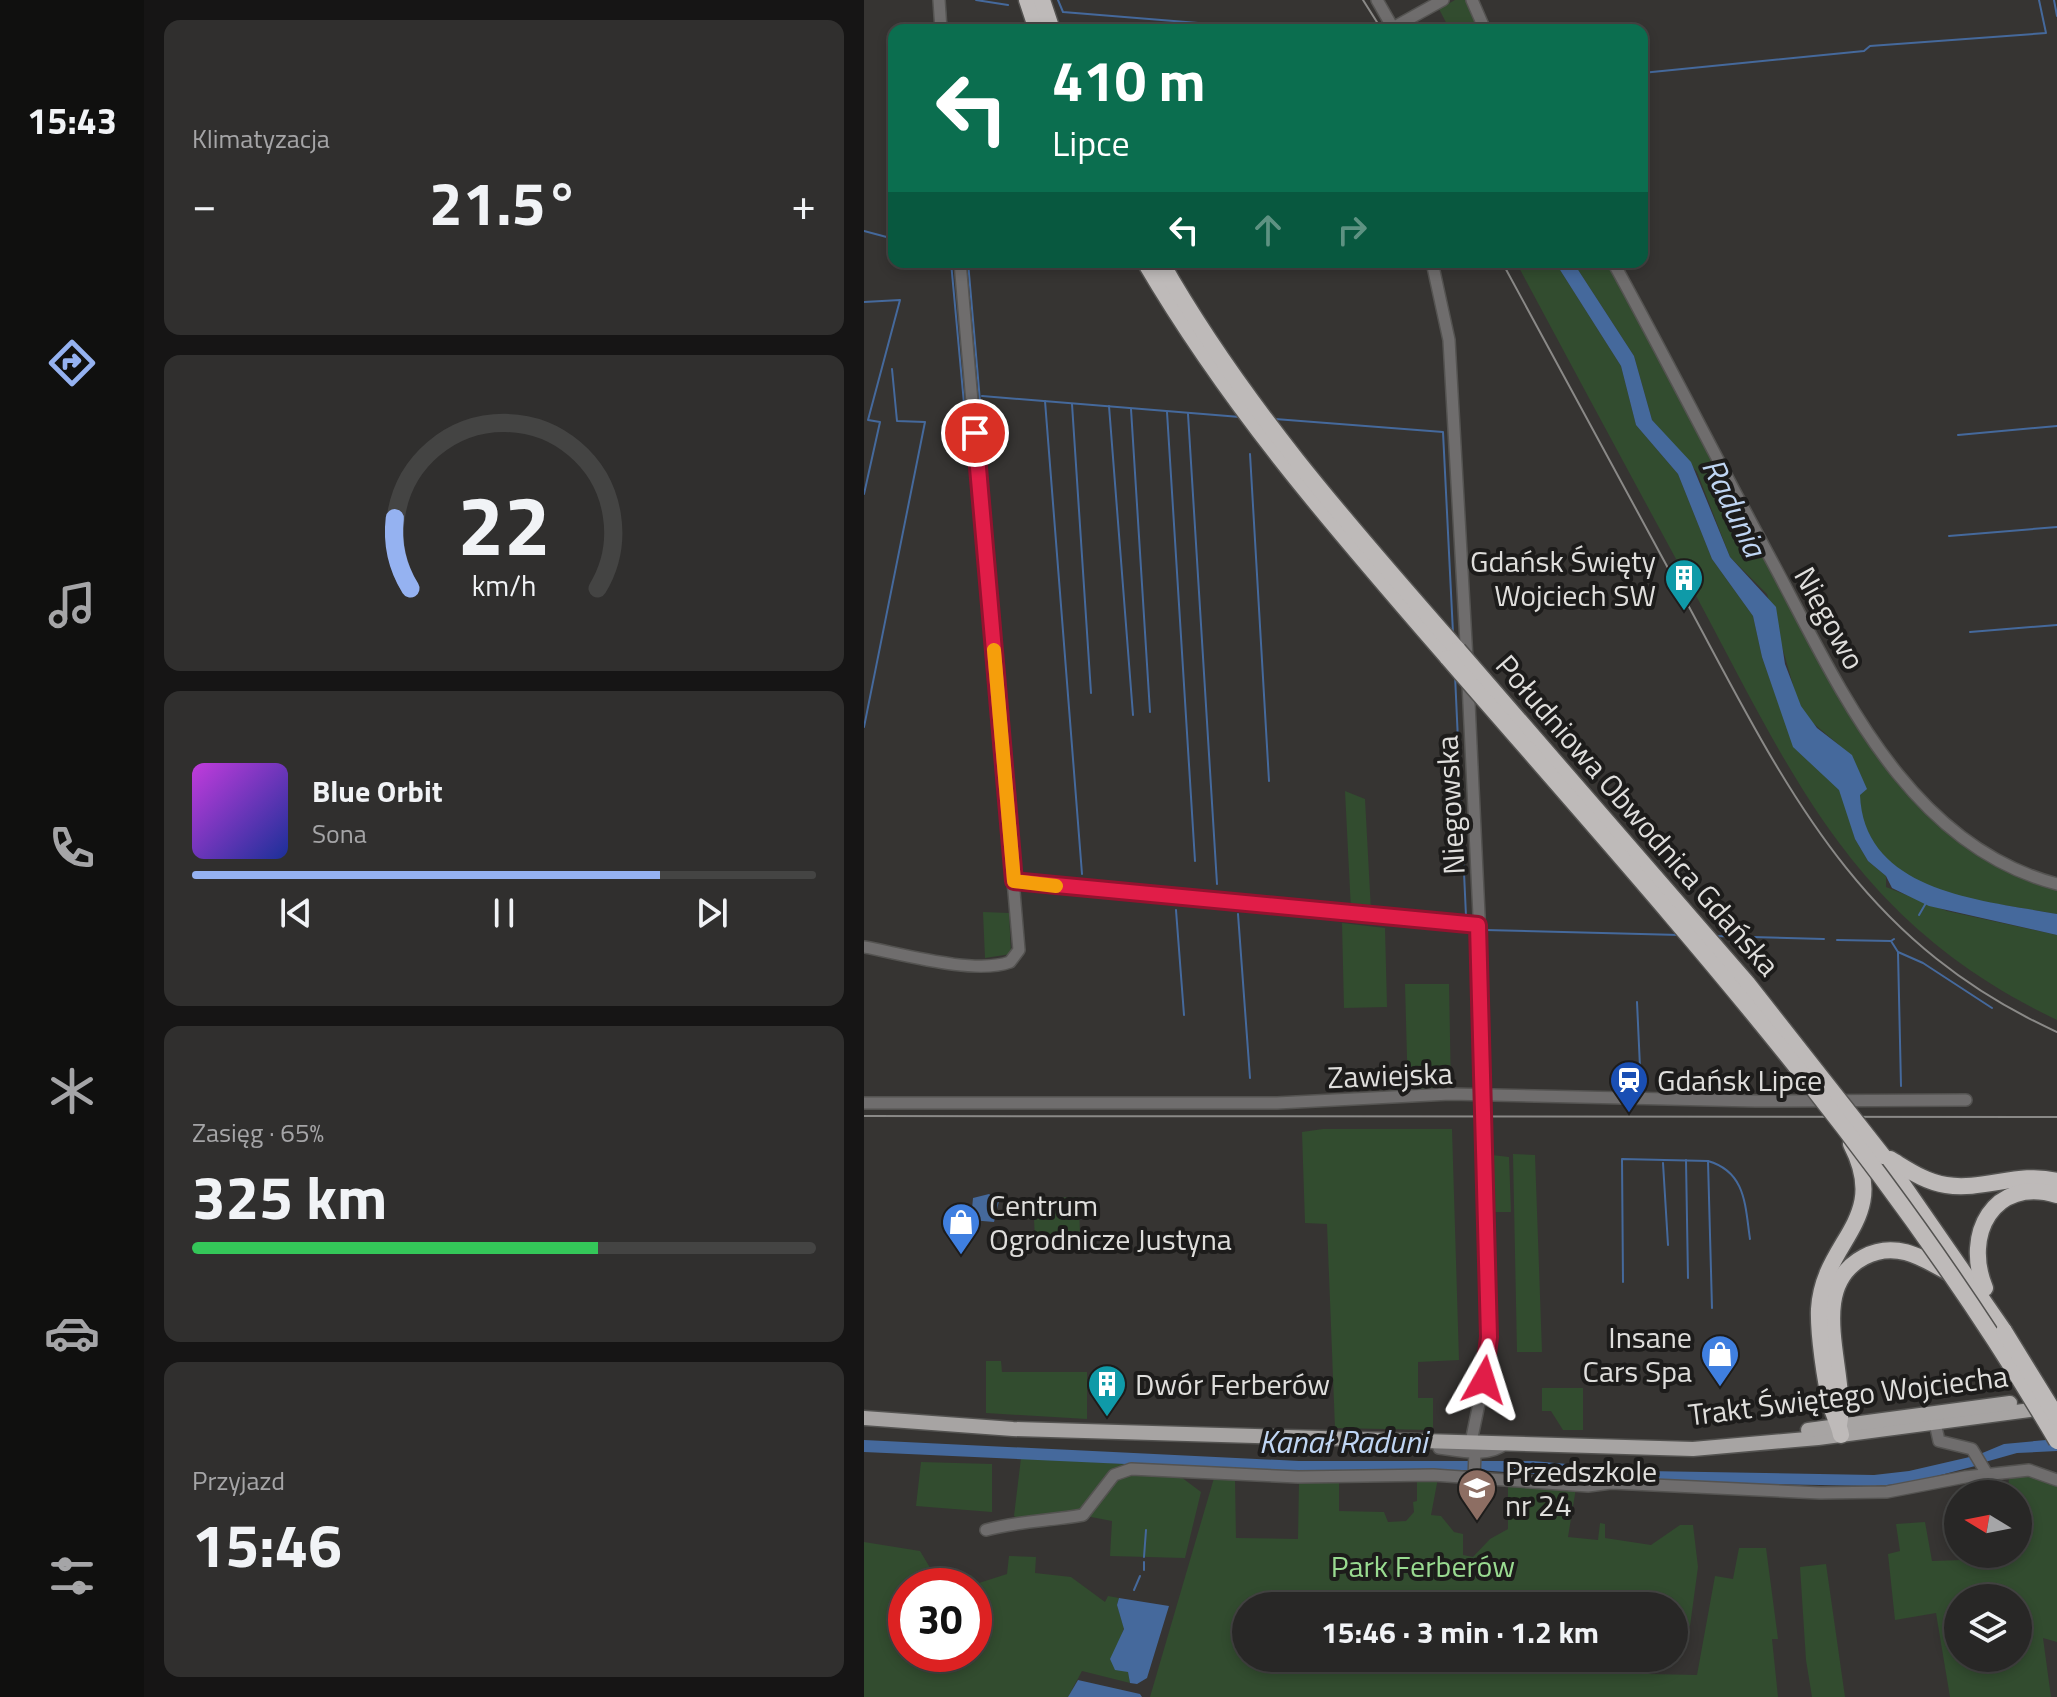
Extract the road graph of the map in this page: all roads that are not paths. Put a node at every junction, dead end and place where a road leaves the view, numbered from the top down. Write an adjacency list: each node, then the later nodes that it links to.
1 (939, 0): 7 (street)
2 (1027, 0): 8 (highway)
3 (1042, 0): 9 (highway)
4 (1377, 0): 10 (street)
5 (1443, 0): 11 (street)
6 (1472, 0): 12 (street)
7 (941, 24)
8 (1035, 24)
9 (1050, 24)
10 (1391, 24)
11 (1400, 24)
12 (1482, 24)
13 (961, 268): 18 (street)
14 (1149, 268): 25 (highway, Południowa Obwodnica Gdańska, bridge)
15 (1165, 268): 26 (highway, Południowa Obwodnica Gdańska, bridge)
16 (1433, 268): 20 (street, Niegowska)
17 (1616, 268): 19 (street, Niegowo)
18 (1014, 881): 20 (street); 21 (street)
19 (2057, 884)
20 (1478, 925): 22 (street, Niegowska)
21 (864, 947)
22 (1482, 1096): 23 (street, Zawiejska); 24 (street, Zawiejska); 39 (street, Niegowska)
23 (1966, 1100)
24 (864, 1103)
25 (1831, 1107): 29 (highway, Południowa Obwodnica Gdańska, bridge); 31 (highway, bridge)
26 (1883, 1156): 27 (highway); 30 (highway, Południowa Obwodnica Gdańska)
27 (2057, 1181)
28 (2057, 1195): 30 (highway)
29 (1952, 1275): 31 (highway); 38 (highway, Południowa Obwodnica Gdańska, bridge)
30 (2004, 1331): 34 (highway, Południowa Obwodnica Gdańska, bridge)
31 (1834, 1385): 37 (highway)
32 (2057, 1397): 37 (main road, Trakt Świętego Wojciecha)
33 (2057, 1406): 36 (main road, Trakt Świętego Wojciecha)
34 (2057, 1417)
35 (864, 1418): 39 (main road, Trakt Świętego Wojciecha)
36 (1935, 1423): 37 (main road, Trakt Świętego Wojciecha); 40 (street, Trakt Świętego Wojciecha)
37 (1840, 1430): 39 (main road, Trakt Świętego Wojciecha)
38 (2057, 1441)
39 (1474, 1451): 41 (street)
40 (1985, 1471): 41 (street); 42 (street)
41 (1474, 1475): 43 (street)
42 (2057, 1480)
43 (986, 1530)

